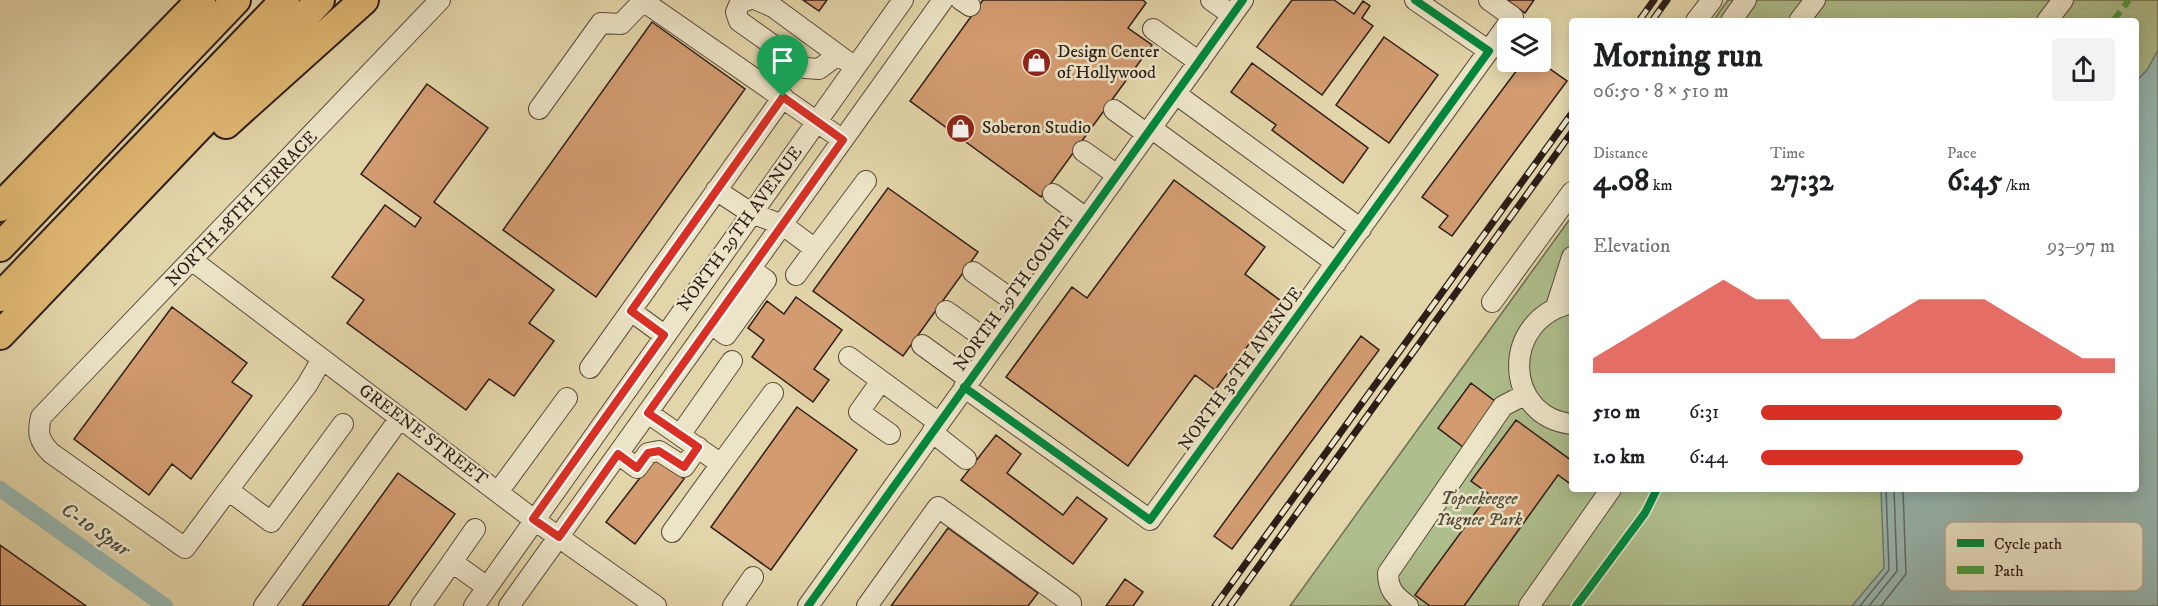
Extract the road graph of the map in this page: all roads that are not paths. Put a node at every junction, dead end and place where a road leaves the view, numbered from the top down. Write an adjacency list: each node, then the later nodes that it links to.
1 (201, 0): 42 (highway)
2 (236, 0): 48 (highway)
3 (285, 0): 55 (highway)
4 (320, 0): 43 (highway)
5 (364, 0): 43 (highway)
6 (440, 0): 50 (street, NORTH 28TH TERRACE)
7 (748, 0): 26 (street)
8 (757, 0): 26 (street)
9 (903, 0): 28 (street, NORTH 29TH AVENUE)
10 (943, 0): 35 (street, NORTH 29TH AVENUE)
11 (1211, 0): 19 (street)
12 (1415, 0): 18 (street)
13 (1490, 0): 25 (street, NORTH 30TH AVENUE)
14 (1712, 0): 20 (street)
15 (1746, 0): 21 (street)
16 (1815, 0): 22 (street)
17 (2063, 0): 23 (street)
18 (1436, 6): 25 (street)
19 (1237, 8): 27 (street, NORTH 29TH COURT)
20 (1698, 18)
21 (1733, 18)
22 (1801, 18)
23 (2049, 18)
24 (1153, 29): 27 (street)
25 (1489, 51): 47 (street, NORTH 30TH AVENUE)
26 (838, 55): 28 (street)
27 (1199, 62): 29 (street, NORTH 29TH COURT)
28 (855, 67): 33 (street, NORTH 29TH AVENUE)
29 (1176, 94): 34 (street, NORTH 29TH COURT); 47 (street)
30 (783, 97): 31 (street); 33 (street); 39 (street)
31 (539, 109)
32 (1114, 110): 34 (street)
33 (818, 121): 35 (street); 44 (street, NORTH 29TH AVENUE)
34 (1149, 131): 37 (street, NORTH 29TH COURT); 51 (street)
35 (843, 140): 46 (street, NORTH 29TH AVENUE)
36 (1083, 151): 37 (street)
37 (1117, 176): 45 (street, NORTH 29TH COURT)
38 (866, 181): 49 (street)
39 (716, 190): 44 (street); 59 (street)
40 (1053, 194): 45 (street)
41 (1569, 196): 56 (street)
42 (0, 207)
43 (120, 209): 61 (highway)
44 (751, 213): 46 (street); 62 (street, NORTH 29TH AVENUE)
45 (1086, 218): 58 (street, NORTH 29TH COURT)
46 (783, 225): 49 (street); 74 (street, NORTH 29TH AVENUE)
47 (1360, 229): 51 (street, NORTH 30TH AVENUE)
48 (0, 247)
49 (816, 249): 53 (street)
50 (193, 261): 66 (street, GREENE STREET); 85 (street, NORTH 28TH TERRACE)
51 (1336, 263): 70 (street, NORTH 30TH AVENUE)
52 (973, 272): 58 (street)
53 (796, 275)
54 (1569, 275): 57 (street)
55 (0, 297)
56 (1492, 302)
57 (1564, 305): 72 (street)
58 (1022, 307): 64 (street, NORTH 29TH COURT)
59 (631, 311): 62 (street); 68 (street)
60 (946, 311): 64 (street)
61 (0, 335)
62 (664, 335): 88 (street, NORTH 29TH AVENUE)
63 (922, 345): 70 (street)
64 (994, 345): 70 (street, NORTH 29TH COURT)
65 (849, 357): 69 (street)
66 (322, 359): 75 (street, GREENE STREET); 85 (street)
67 (732, 361): 80 (street)
68 (590, 368)
69 (881, 381): 78 (street); 79 (street)
70 (967, 383): 78 (street, NORTH 29TH COURT)
71 (773, 393): 84 (street)
72 (1526, 394): 77 (street); 104 (street)
73 (567, 398): 86 (street)
74 (648, 413): 80 (street); 82 (street, NORTH 29TH AVENUE)
75 (400, 418): 86 (street, GREENE STREET); 96 (street)
76 (342, 424): 85 (street)
77 (1569, 424)
78 (935, 428): 83 (street); 95 (street, NORTH 29TH COURT)
79 (890, 434)
80 (680, 435): 81 (street)
81 (698, 447): 82 (street); 84 (street)
82 (618, 454): 91 (street, NORTH 29TH AVENUE)
83 (966, 459)
84 (721, 464): 90 (street)
85 (228, 490)
86 (498, 492): 88 (street, GREENE STREET)
87 (1609, 492): 105 (street)
88 (533, 519): 91 (street, GREENE STREET); 94 (street, NORTH 29TH AVENUE)
89 (475, 529): 92 (street)
90 (672, 532)
91 (559, 537): 99 (street, NORTH 29TH AVENUE); 100 (street, GREENE STREET)
92 (452, 562): 94 (street); 97 (street)
93 (753, 578): 101 (street)
94 (487, 587): 98 (street, NORTH 29TH AVENUE)
95 (818, 602)
96 (264, 606)
97 (421, 606)
98 (474, 606)
99 (509, 606)
100 (656, 606)
101 (733, 606)
102 (867, 606): 103 (street)
103 (1069, 606)
104 (1408, 606)
105 (1529, 606)

